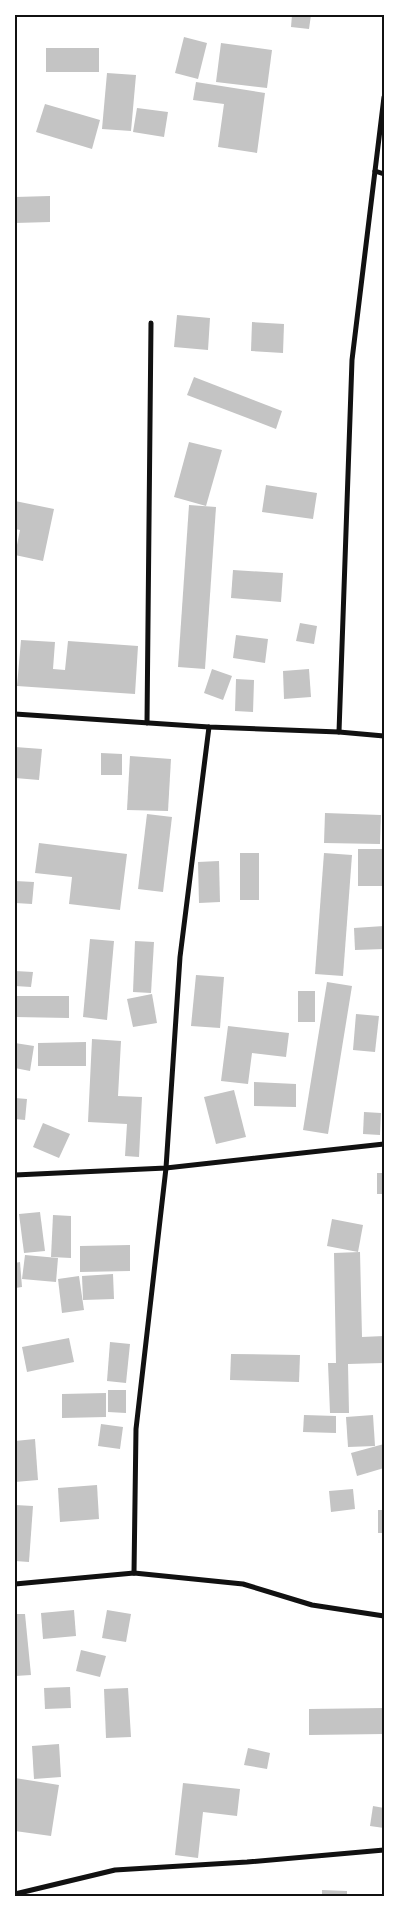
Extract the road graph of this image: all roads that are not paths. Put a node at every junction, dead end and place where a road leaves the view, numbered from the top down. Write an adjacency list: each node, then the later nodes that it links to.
1 (384, 97): 2 (street)
2 (375, 171): 3 (street); 8 (street)
3 (384, 174)
4 (151, 322): 6 (street)
5 (15, 714): 6 (street)
6 (147, 723): 7 (street)
7 (209, 727): 8 (street); 11 (street)
8 (339, 732): 9 (street)
9 (384, 736)
10 (384, 1144): 11 (street)
11 (166, 1168): 12 (street); 13 (street)
12 (15, 1176)
13 (134, 1573): 14 (street); 15 (street)
14 (15, 1584)
15 (384, 1616)
16 (384, 1850): 17 (street)
17 (15, 1894)

